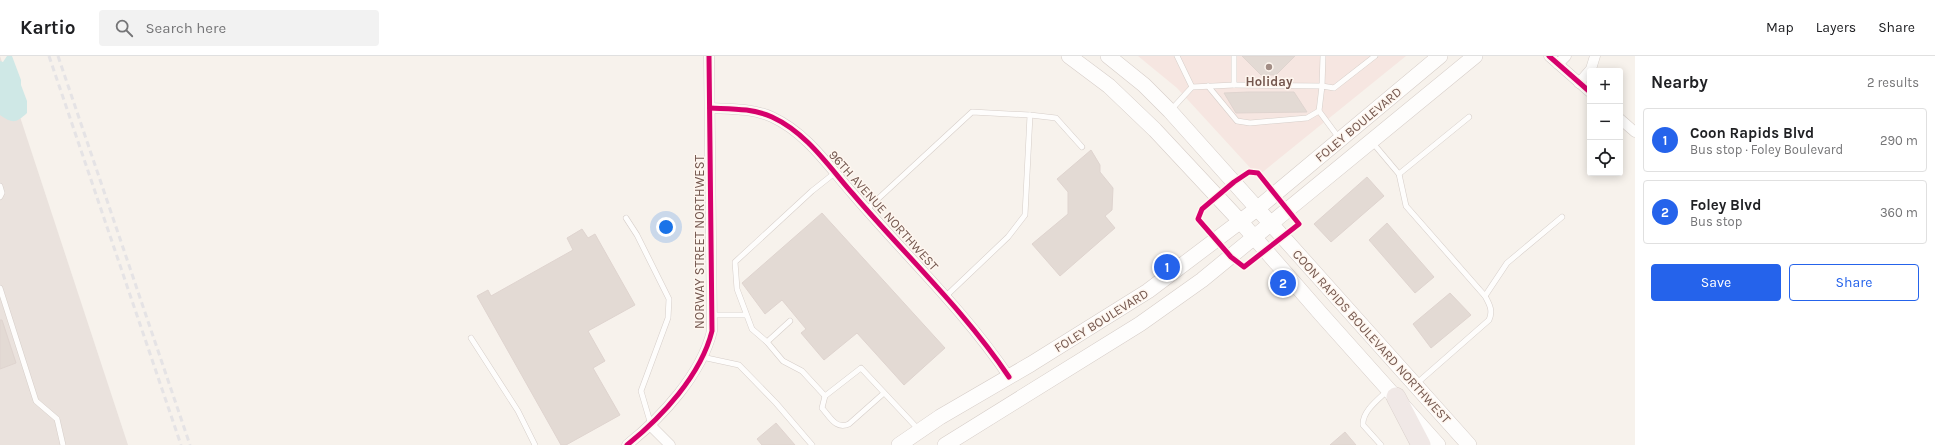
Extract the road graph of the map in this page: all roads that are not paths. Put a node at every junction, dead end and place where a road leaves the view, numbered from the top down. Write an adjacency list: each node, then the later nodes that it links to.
1 (709, 56): 20 (street, NORWAY STREET NORTHWEST)
2 (1069, 56): 38 (main road, COON RAPIDS BOULEVARD NORTHWEST)
3 (1108, 56): 21 (main road, COON RAPIDS BOULEVARD NORTHWEST)
4 (1177, 56): 18 (lane)
5 (1234, 56): 15 (lane)
6 (1324, 56): 17 (lane)
7 (1375, 56): 17 (lane)
8 (1440, 56): 27 (main road, FOLEY BOULEVARD)
9 (1475, 56): 28 (main road, FOLEY BOULEVARD)
10 (1549, 56): 13 (street)
11 (1566, 56): 13 (street)
12 (1595, 56): 14 (street)
13 (1558, 64): 14 (street)
14 (1579, 83): 19 (street)
15 (1234, 85): 16 (lane); 17 (lane)
16 (1208, 86): 18 (lane); 22 (lane)
17 (1322, 86): 22 (lane)
18 (1192, 87): 21 (lane)
19 (1587, 90)
20 (710, 108): 30 (street, 96TH AVENUE NORTHWEST); 44 (street, NORWAY STREET NORTHWEST)
21 (1170, 111): 34 (main road, COON RAPIDS BOULEVARD NORTHWEST)
22 (1319, 111): 27 (lane)
23 (1030, 115): 29 (lane); 35 (lane); 42 (lane)
24 (1469, 117): 31 (lane)
25 (1623, 122): 26 (street)
26 (1635, 132)
27 (1340, 139): 34 (main road, FOLEY BOULEVARD)
28 (1372, 142): 31 (lane); 39 (main road, FOLEY BOULEVARD)
29 (1082, 147)
30 (836, 172): 35 (street, 96TH AVENUE NORTHWEST); 45 (lane)
31 (1399, 174): 43 (lane)
32 (0, 186): 33 (lane)
33 (0, 197)
34 (1258, 208): 38 (main road, FOLEY BOULEVARD); 39 (main road, COON RAPIDS BOULEVARD NORTHWEST)
35 (867, 209): 42 (street, 96TH AVENUE NORTHWEST)
36 (1562, 217): 43 (lane)
37 (626, 218): 55 (lane)
38 (1240, 221): 40 (main road, COON RAPIDS BOULEVARD NORTHWEST); 50 (main road, FOLEY BOULEVARD)
39 (1272, 224): 40 (main road, FOLEY BOULEVARD); 51 (main road, COON RAPIDS BOULEVARD NORTHWEST)
40 (1254, 237): 52 (main road, COON RAPIDS BOULEVARD NORTHWEST); 63 (main road, FOLEY BOULEVARD)
41 (0, 288): 57 (lane)
42 (946, 296): 50 (street, 96TH AVENUE NORTHWEST)
43 (1485, 296): 51 (lane)
44 (712, 315): 45 (lane); 49 (street, NORWAY STREET NORTHWEST)
45 (746, 315): 48 (lane)
46 (790, 321): 48 (lane)
47 (471, 338): 58 (lane)
48 (767, 342): 54 (lane)
49 (702, 357): 55 (street, NORWAY STREET NORTHWEST); 61 (lane)
50 (1009, 377): 56 (main road, FOLEY BOULEVARD)
51 (1416, 384): 67 (main road, COON RAPIDS BOULEVARD NORTHWEST)
52 (1392, 393): 64 (lane); 65 (highway); 66 (main road, COON RAPIDS BOULEVARD NORTHWEST)
53 (884, 394): 54 (lane); 54 (lane); 56 (lane)
54 (825, 396)
55 (651, 426): 59 (street, NORWAY STREET NORTHWEST); 60 (street)
56 (920, 431): 62 (main road, FOLEY BOULEVARD)
57 (62, 445)
58 (535, 445)
59 (627, 445)
60 (670, 445)
61 (812, 445)
62 (899, 445)
63 (945, 445)
64 (1381, 445)
65 (1421, 445)
66 (1438, 445)
67 (1469, 445)

